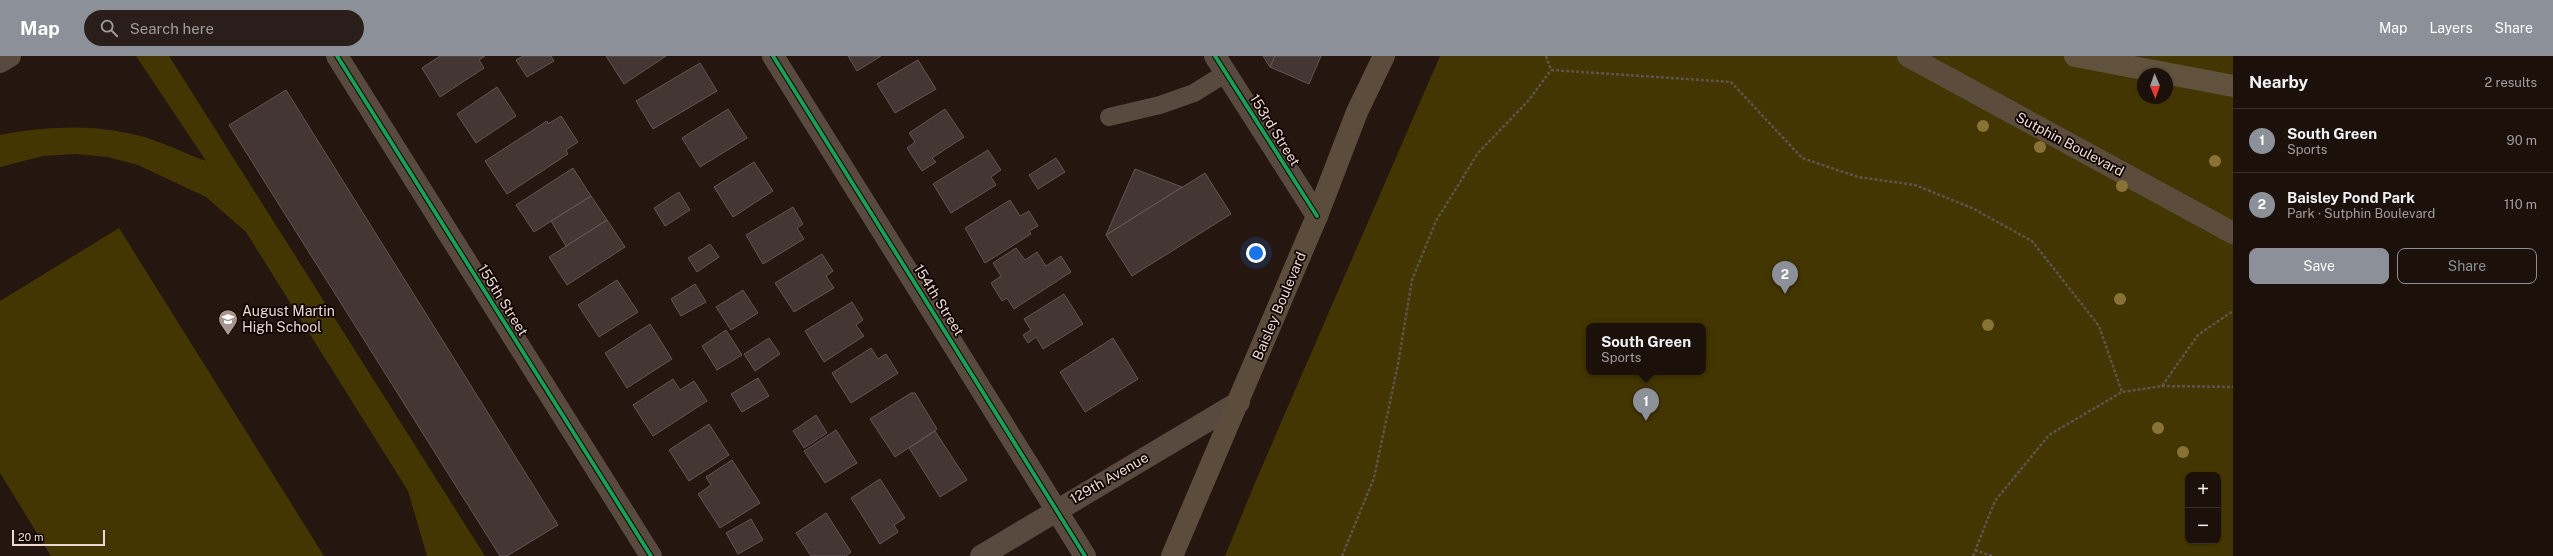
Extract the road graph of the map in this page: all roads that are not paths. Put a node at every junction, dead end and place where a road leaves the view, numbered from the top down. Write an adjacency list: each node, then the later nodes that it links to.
1 (10, 56): 7 (street)
2 (337, 56): 15 (street, 155th Street)
3 (773, 56): 14 (street, 154th Street)
4 (1384, 56): 11 (main road, Baisley Boulevard)
5 (1908, 56): 12 (main road, Sutphin Boulevard)
6 (2075, 56): 9 (main road)
7 (0, 62)
8 (1220, 64): 10 (lane); 11 (street, 153rd Street)
9 (2233, 86)
10 (1109, 117)
11 (1317, 216): 13 (main road, Baisley Boulevard)
12 (2233, 232)
13 (1239, 402): 14 (street, 129th Avenue); 18 (main road, Baisley Boulevard)
14 (1057, 509): 16 (street, 129th Avenue); 17 (street, 154th Street)
15 (651, 556)
16 (981, 556)
17 (1085, 556)
18 (1172, 556)

